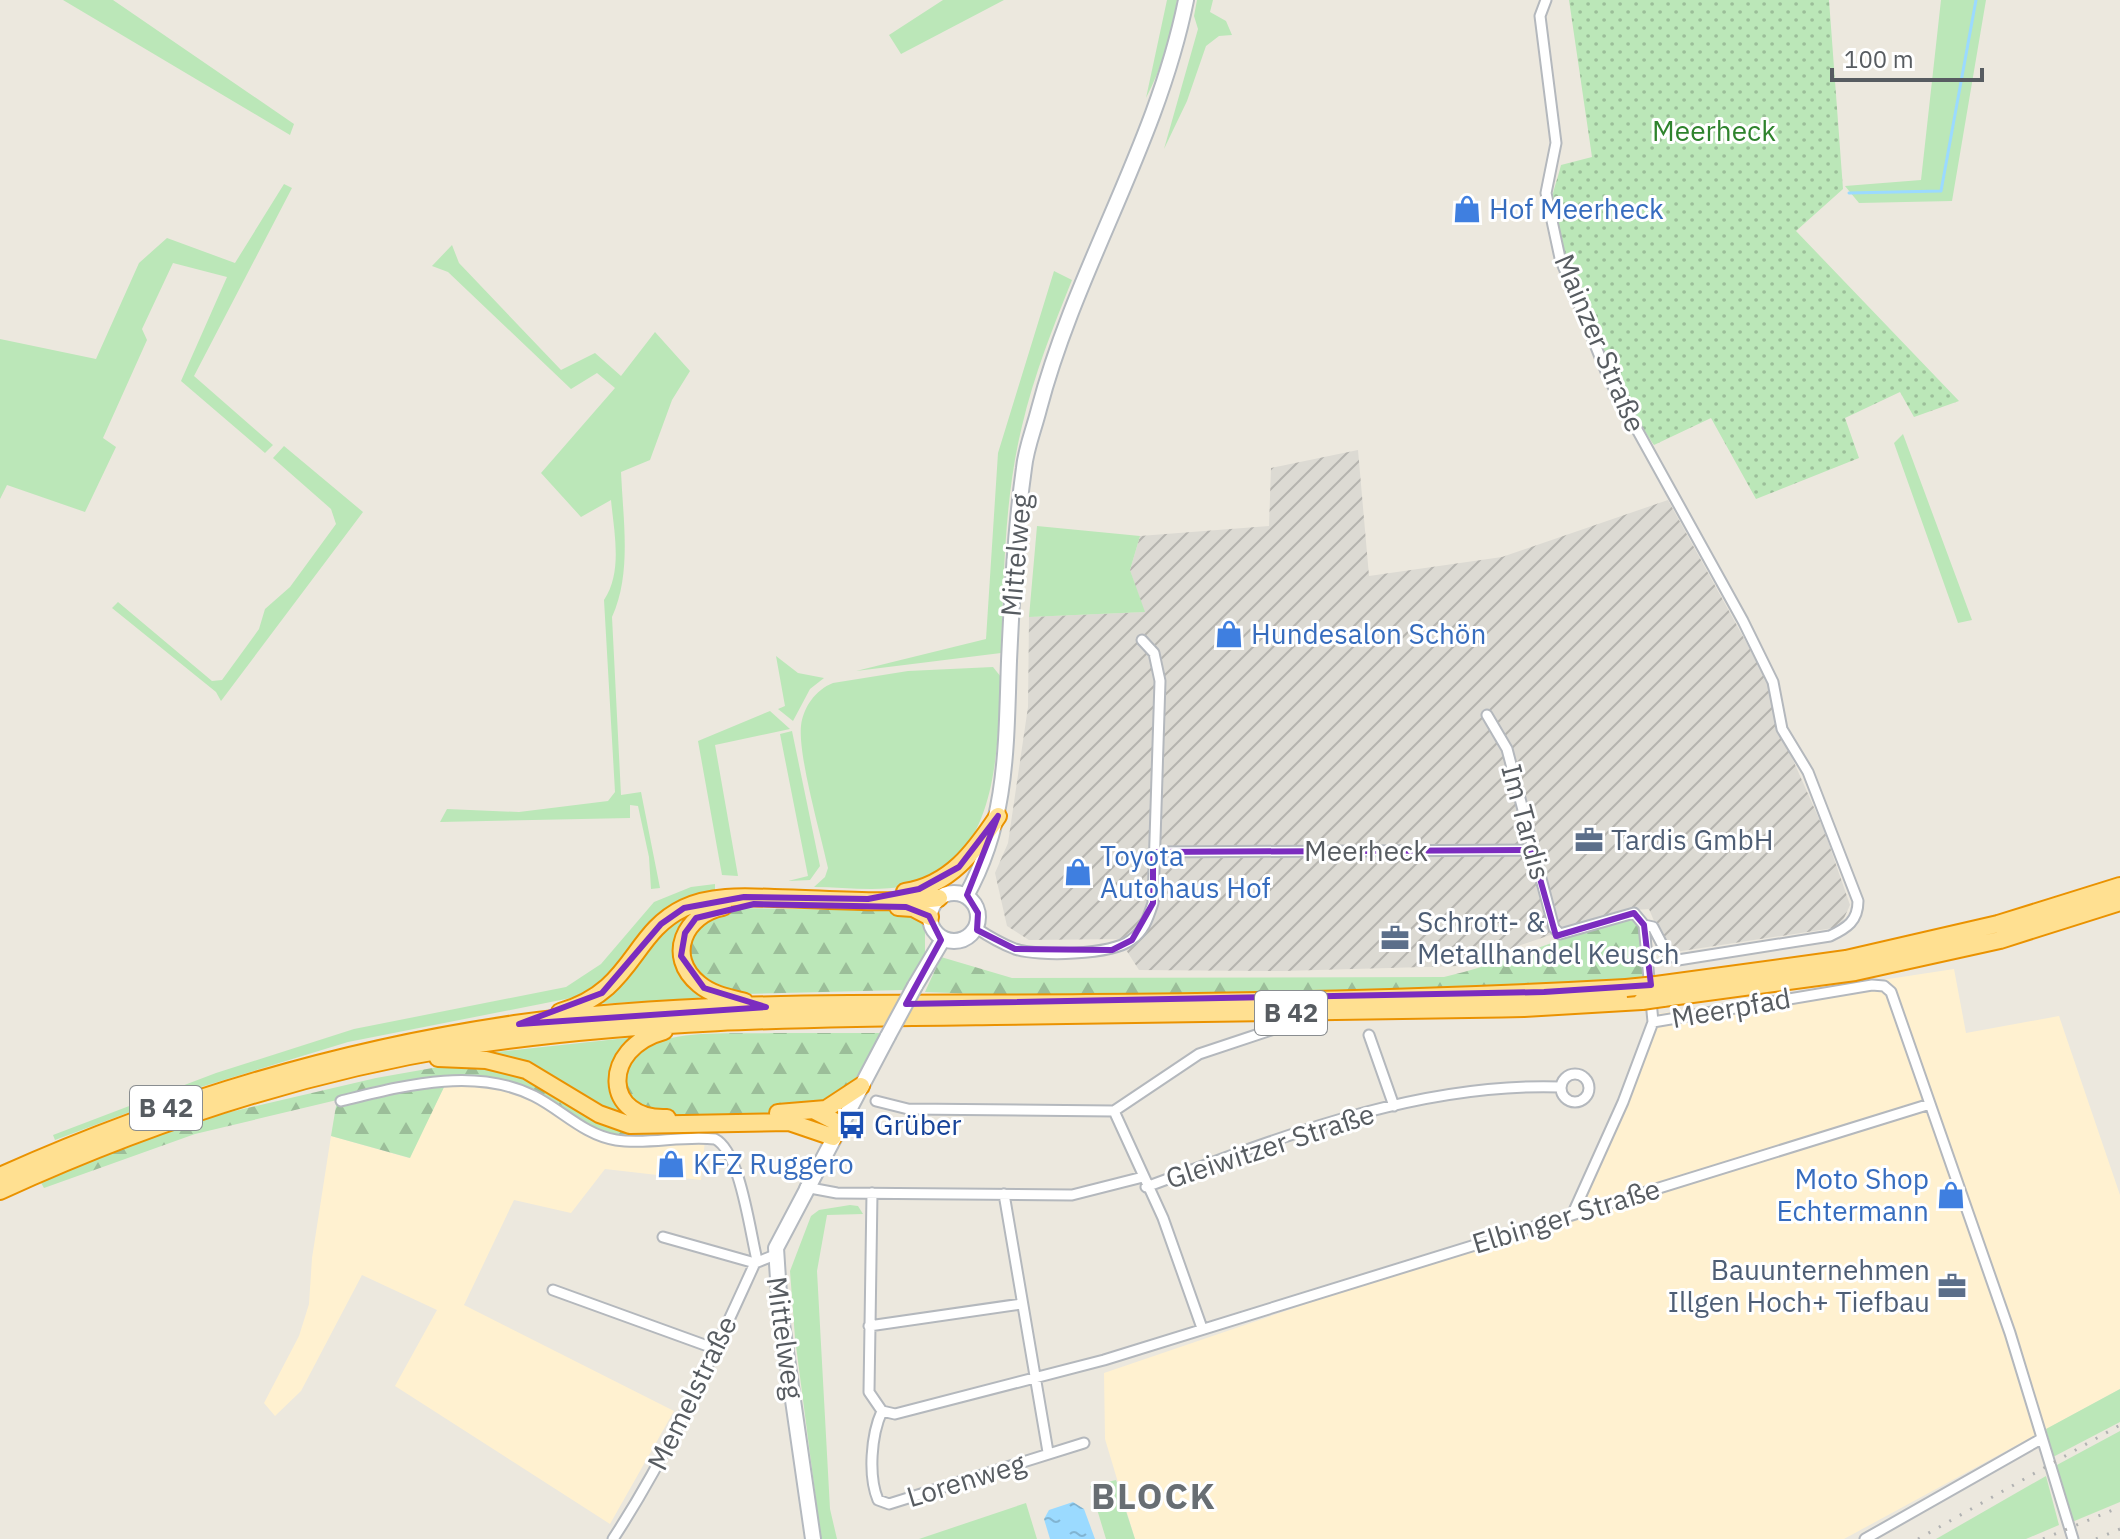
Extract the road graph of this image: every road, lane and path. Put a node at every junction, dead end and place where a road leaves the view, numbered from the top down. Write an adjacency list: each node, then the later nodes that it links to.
1 (1186, 0): 6 (main road, Mittelweg)
2 (1546, 0): 3 (street, Mainzer Straße)
3 (1669, 492): 15 (street, Meerpfad)
4 (1142, 640): 8 (street)
5 (1487, 715): 7 (street, Im Tardis)
6 (998, 816): 10 (main road, Mittelweg); 12 (highway)
7 (1532, 850): 8 (street, Meerheck); 15 (street, Im Tardis)
8 (1153, 852): 16 (street)
9 (2120, 886): 18 (highway, B 42)
10 (966, 896): 11 (main road); 16 (main road)
11 (939, 898): 12 (highway); 14 (main road)
12 (868, 899): 22 (highway)
13 (2120, 902): 18 (highway, B 42)
14 (930, 917): 17 (main road); 19 (highway)
15 (1644, 925): 20 (street, Meerpfad)
16 (976, 928): 17 (main road)
17 (943, 939): 26 (main road, Mittelweg, bridge)
18 (1660, 991): 19 (highway, B 42, bridge); 21 (highway, B 42, bridge)
19 (766, 1007): 22 (highway, B 42)
20 (1653, 1022): 30 (street, Meerpfad); 41 (street)
21 (695, 1023): 25 (highway, B 42); 32 (highway)
22 (519, 1024): 35 (highway, B 42)
23 (1277, 1028): 33 (street)
24 (1369, 1035): 31 (street, Gleiwitzer Straße)
25 (404, 1058): 34 (highway); 38 (highway, B 42)
26 (861, 1086): 32 (highway); 34 (main road, Mittelweg)
27 (1561, 1087): 31 (street, Gleiwitzer Straße)
28 (341, 1101): 44 (street, Mittelweg)
29 (876, 1101): 33 (street)
30 (1930, 1104): 41 (street, Elbinger Straße); 52 (street, Meerpfad)
31 (1394, 1106): 36 (street, Gleiwitzer Straße)
32 (815, 1111): 34 (highway)
33 (1114, 1111): 36 (street)
34 (836, 1130): 37 (main road, Mittelweg)
35 (0, 1176)
36 (1145, 1182): 40 (street, Gleiwitzer Straße); 48 (street)
37 (805, 1187): 39 (street, Gleiwitzer Straße); 43 (main road, Mittelweg)
38 (0, 1191)
39 (872, 1193): 40 (street, Gleiwitzer Straße); 47 (street)
40 (1004, 1194): 46 (street, Lorenweg)
41 (1573, 1213): 48 (street, Elbinger Straße)
42 (663, 1237): 44 (street, Mittelweg)
43 (775, 1255): 44 (street); 56 (main road, Mittelweg)
44 (756, 1261): 49 (street, Memelstraße)
45 (553, 1290): 49 (street)
46 (1021, 1304): 47 (street); 50 (street, Lorenweg)
47 (869, 1326): 51 (street)
48 (1202, 1328): 50 (street, Elbinger Straße)
49 (713, 1348): 55 (street, Memelstraße)
50 (1034, 1378): 51 (street, Elbinger Straße); 54 (street, Lorenweg)
51 (882, 1411): 54 (street, Lorenweg)
52 (2041, 1439): 57 (street); 58 (street, Meerpfad)
53 (1084, 1443): 54 (street, Lorenweg)
54 (1048, 1452)
55 (613, 1539)
56 (813, 1539)
57 (1865, 1539)
58 (2073, 1539)

